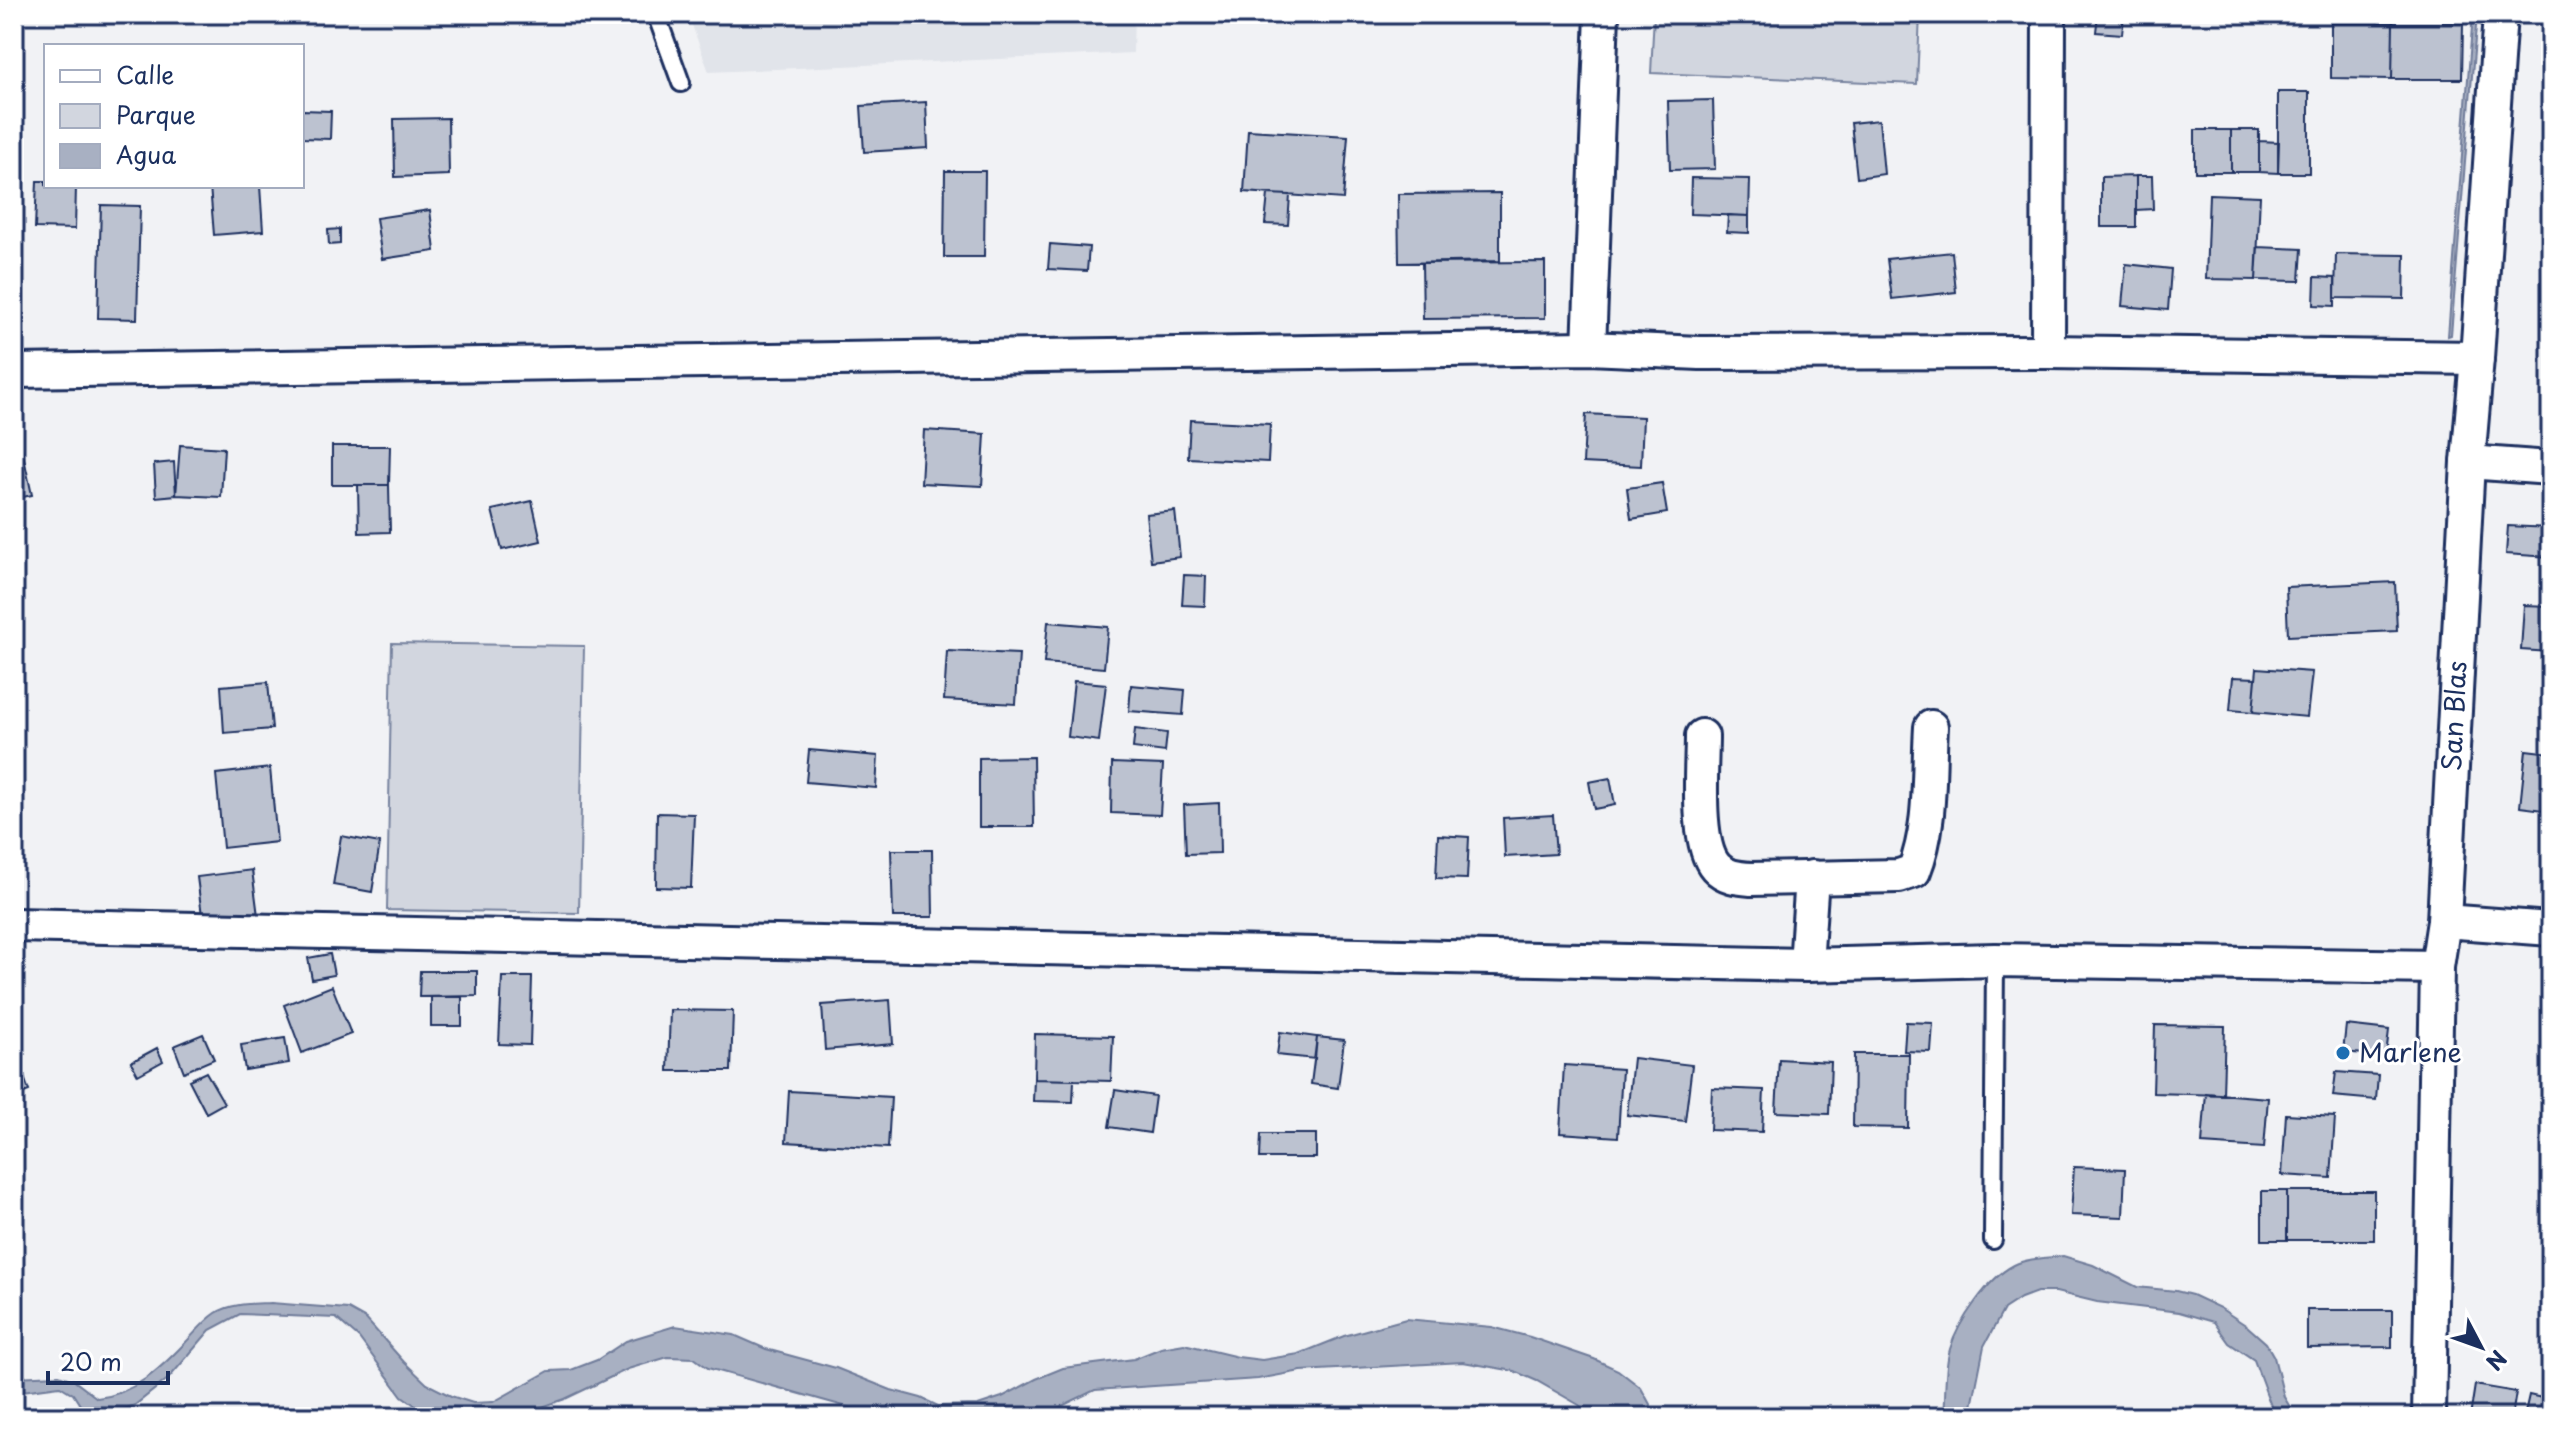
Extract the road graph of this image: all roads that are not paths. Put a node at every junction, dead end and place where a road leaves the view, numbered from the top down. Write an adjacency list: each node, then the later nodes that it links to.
1 (656, 14): 5 (lane)
2 (1602, 14): 6 (street)
3 (2049, 14): 7 (street)
4 (2500, 14): 8 (street, San Blas)
5 (681, 83)
6 (1589, 348): 7 (street); 9 (street)
7 (2048, 352): 8 (street)
8 (2477, 358): 10 (street, San Blas)
9 (14, 371)
10 (2468, 462): 11 (street); 15 (street, San Blas)
11 (2551, 468)
12 (1931, 727): 14 (street)
13 (1702, 736): 14 (street)
14 (1812, 877): 19 (street)
15 (2444, 921): 17 (street); 20 (street, San Blas)
16 (14, 925): 19 (street)
17 (2551, 929)
18 (1995, 960): 19 (street); 20 (street); 21 (lane)
19 (1806, 965)
20 (2437, 967): 22 (street, San Blas)
21 (1993, 1240)
22 (2429, 1417)

